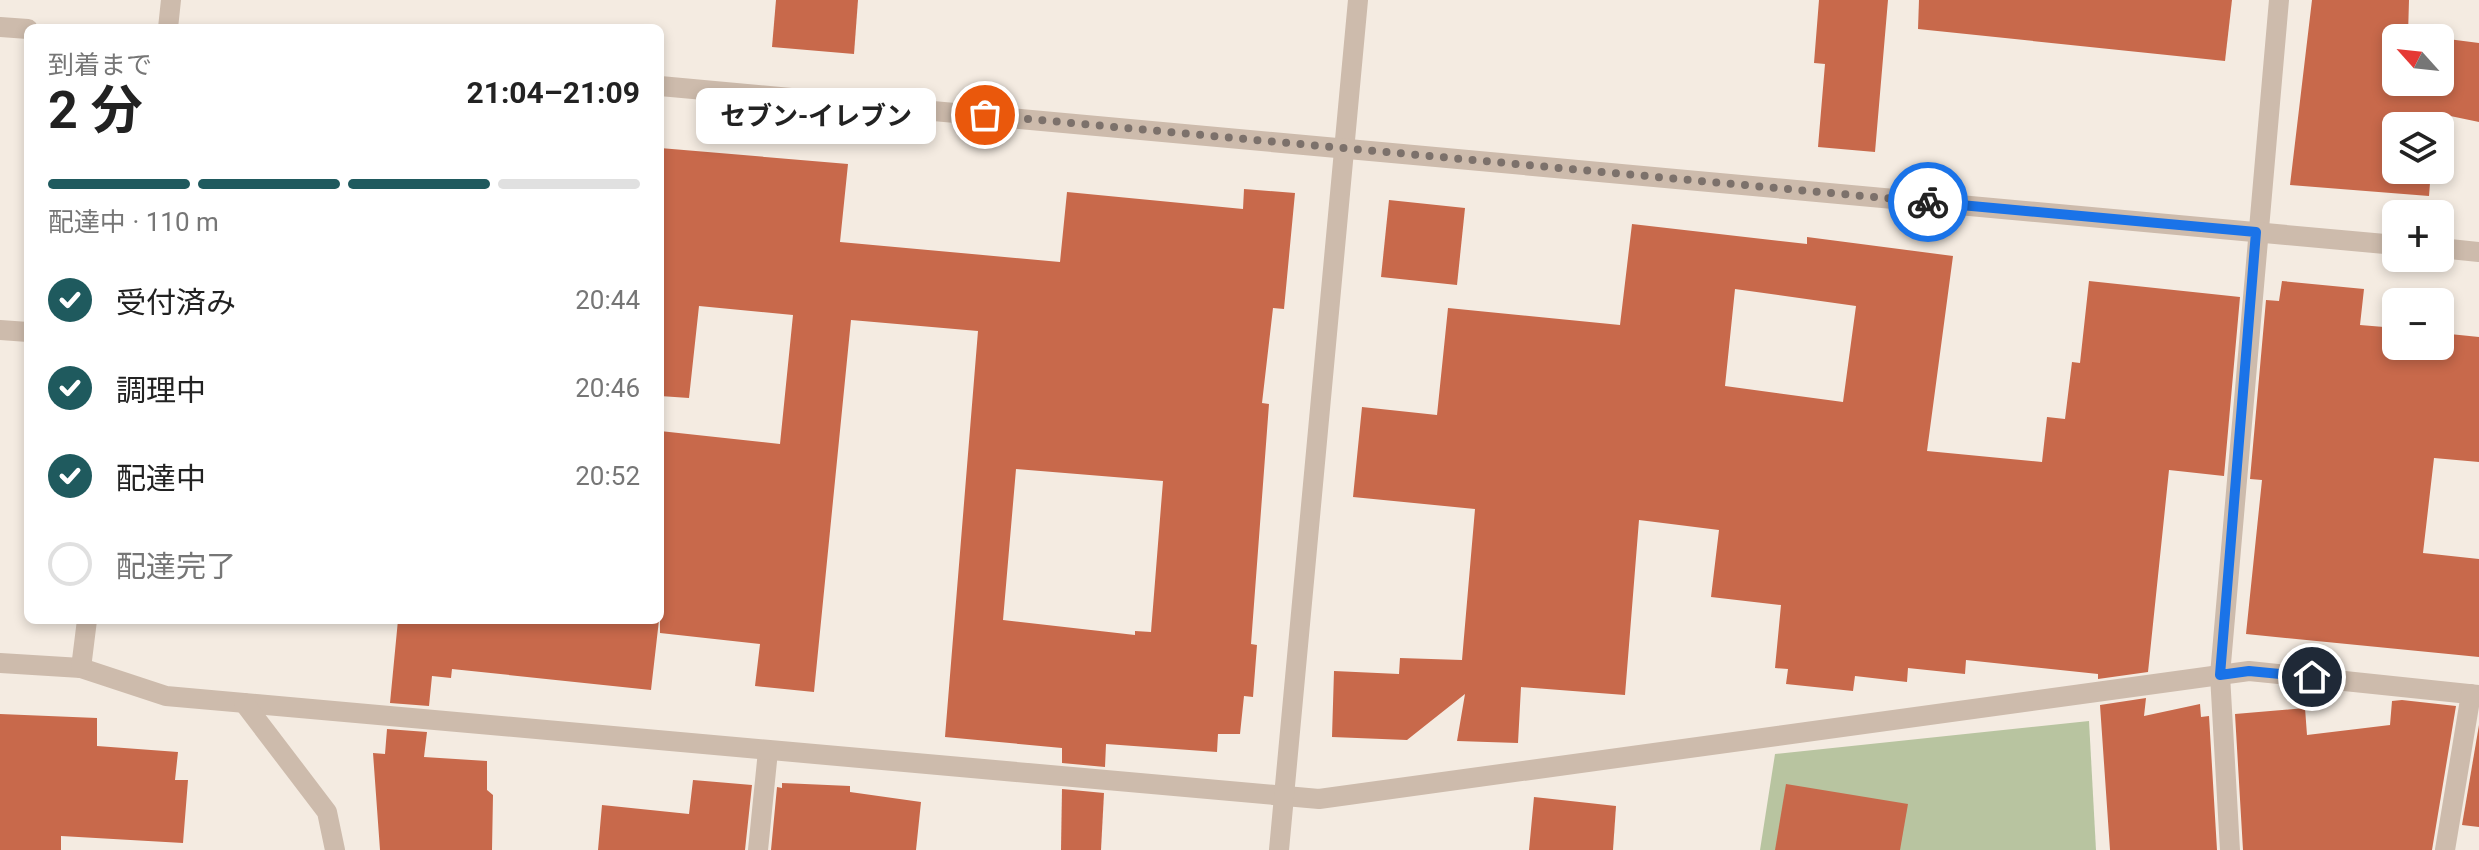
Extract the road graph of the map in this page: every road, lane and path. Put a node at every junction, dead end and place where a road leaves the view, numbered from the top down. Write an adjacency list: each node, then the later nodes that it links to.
1 (171, 0): 4 (street)
2 (1358, 0): 8 (street)
3 (2279, 0): 9 (street)
4 (168, 24)
5 (0, 27): 6 (street)
6 (24, 29)
7 (664, 86): 8 (street)
8 (1344, 148): 9 (street); 22 (street)
9 (2256, 232): 10 (street); 18 (street)
10 (2382, 244)
11 (2454, 249): 12 (street)
12 (2479, 252)
13 (0, 330): 14 (street)
14 (24, 332)
15 (86, 624): 17 (street)
16 (0, 663): 17 (street)
17 (81, 668): 20 (street)
18 (2220, 675): 19 (street); 22 (street); 26 (street)
19 (2475, 694): 27 (street)
20 (244, 703): 21 (street); 23 (street)
21 (768, 751): 22 (street); 24 (street)
22 (1284, 798): 25 (street)
23 (335, 850)
24 (758, 850)
25 (1279, 850)
26 (2230, 850)
27 (2445, 850)

